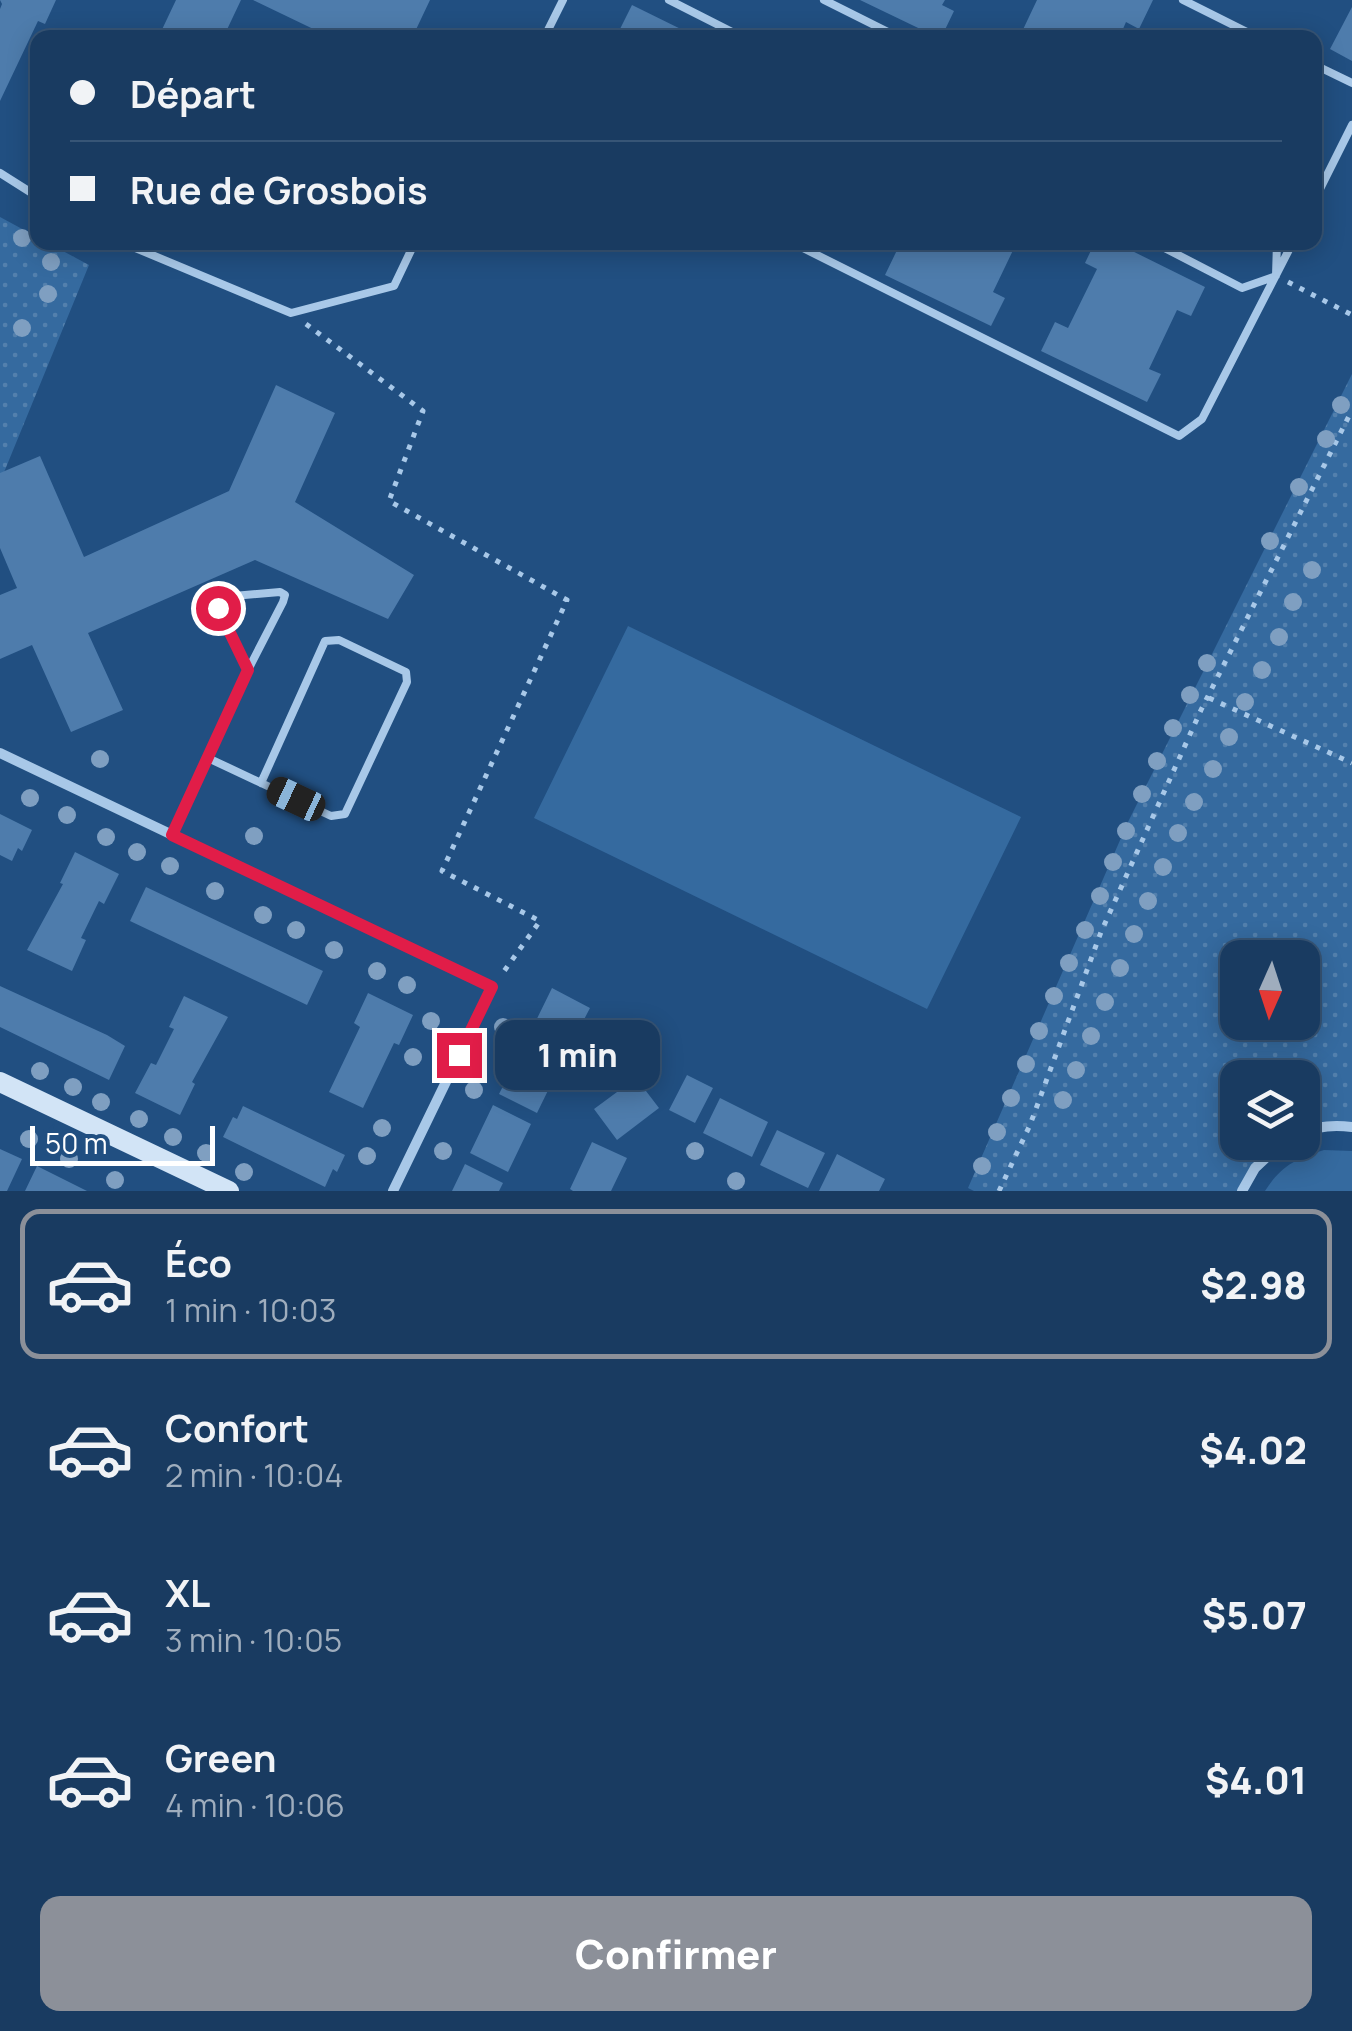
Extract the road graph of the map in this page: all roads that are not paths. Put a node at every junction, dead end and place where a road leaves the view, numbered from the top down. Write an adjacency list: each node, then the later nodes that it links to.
1 (563, 0): 5 (lane)
2 (669, 0): 6 (lane)
3 (824, 0): 7 (lane)
4 (1183, 0): 8 (lane)
5 (548, 30)
6 (728, 30)
7 (884, 30)
8 (1244, 30)
9 (1322, 68): 10 (lane)
10 (1352, 83)
11 (1352, 125): 13 (lane)
12 (0, 173): 14 (lane)
13 (1322, 185)
14 (30, 192)
15 (140, 250): 16 (lane)
16 (412, 250)
17 (807, 250): 21 (lane)
18 (1168, 250): 21 (lane)
19 (1277, 250): 21 (lane)
20 (1289, 250): 21 (lane)
21 (1276, 276)
22 (248, 670): 22 (lane); 24 (lane)
23 (0, 753): 26 (street)
24 (208, 758): 25 (lane); 26 (lane)
25 (261, 783): 25 (lane)
26 (172, 835): 32 (street)
27 (0, 1082): 31 (street)
28 (1352, 1127): 29 (street)
29 (1320, 1129)
30 (1263, 1160): 33 (street)
31 (229, 1191)
32 (393, 1191)
33 (1242, 1191)

